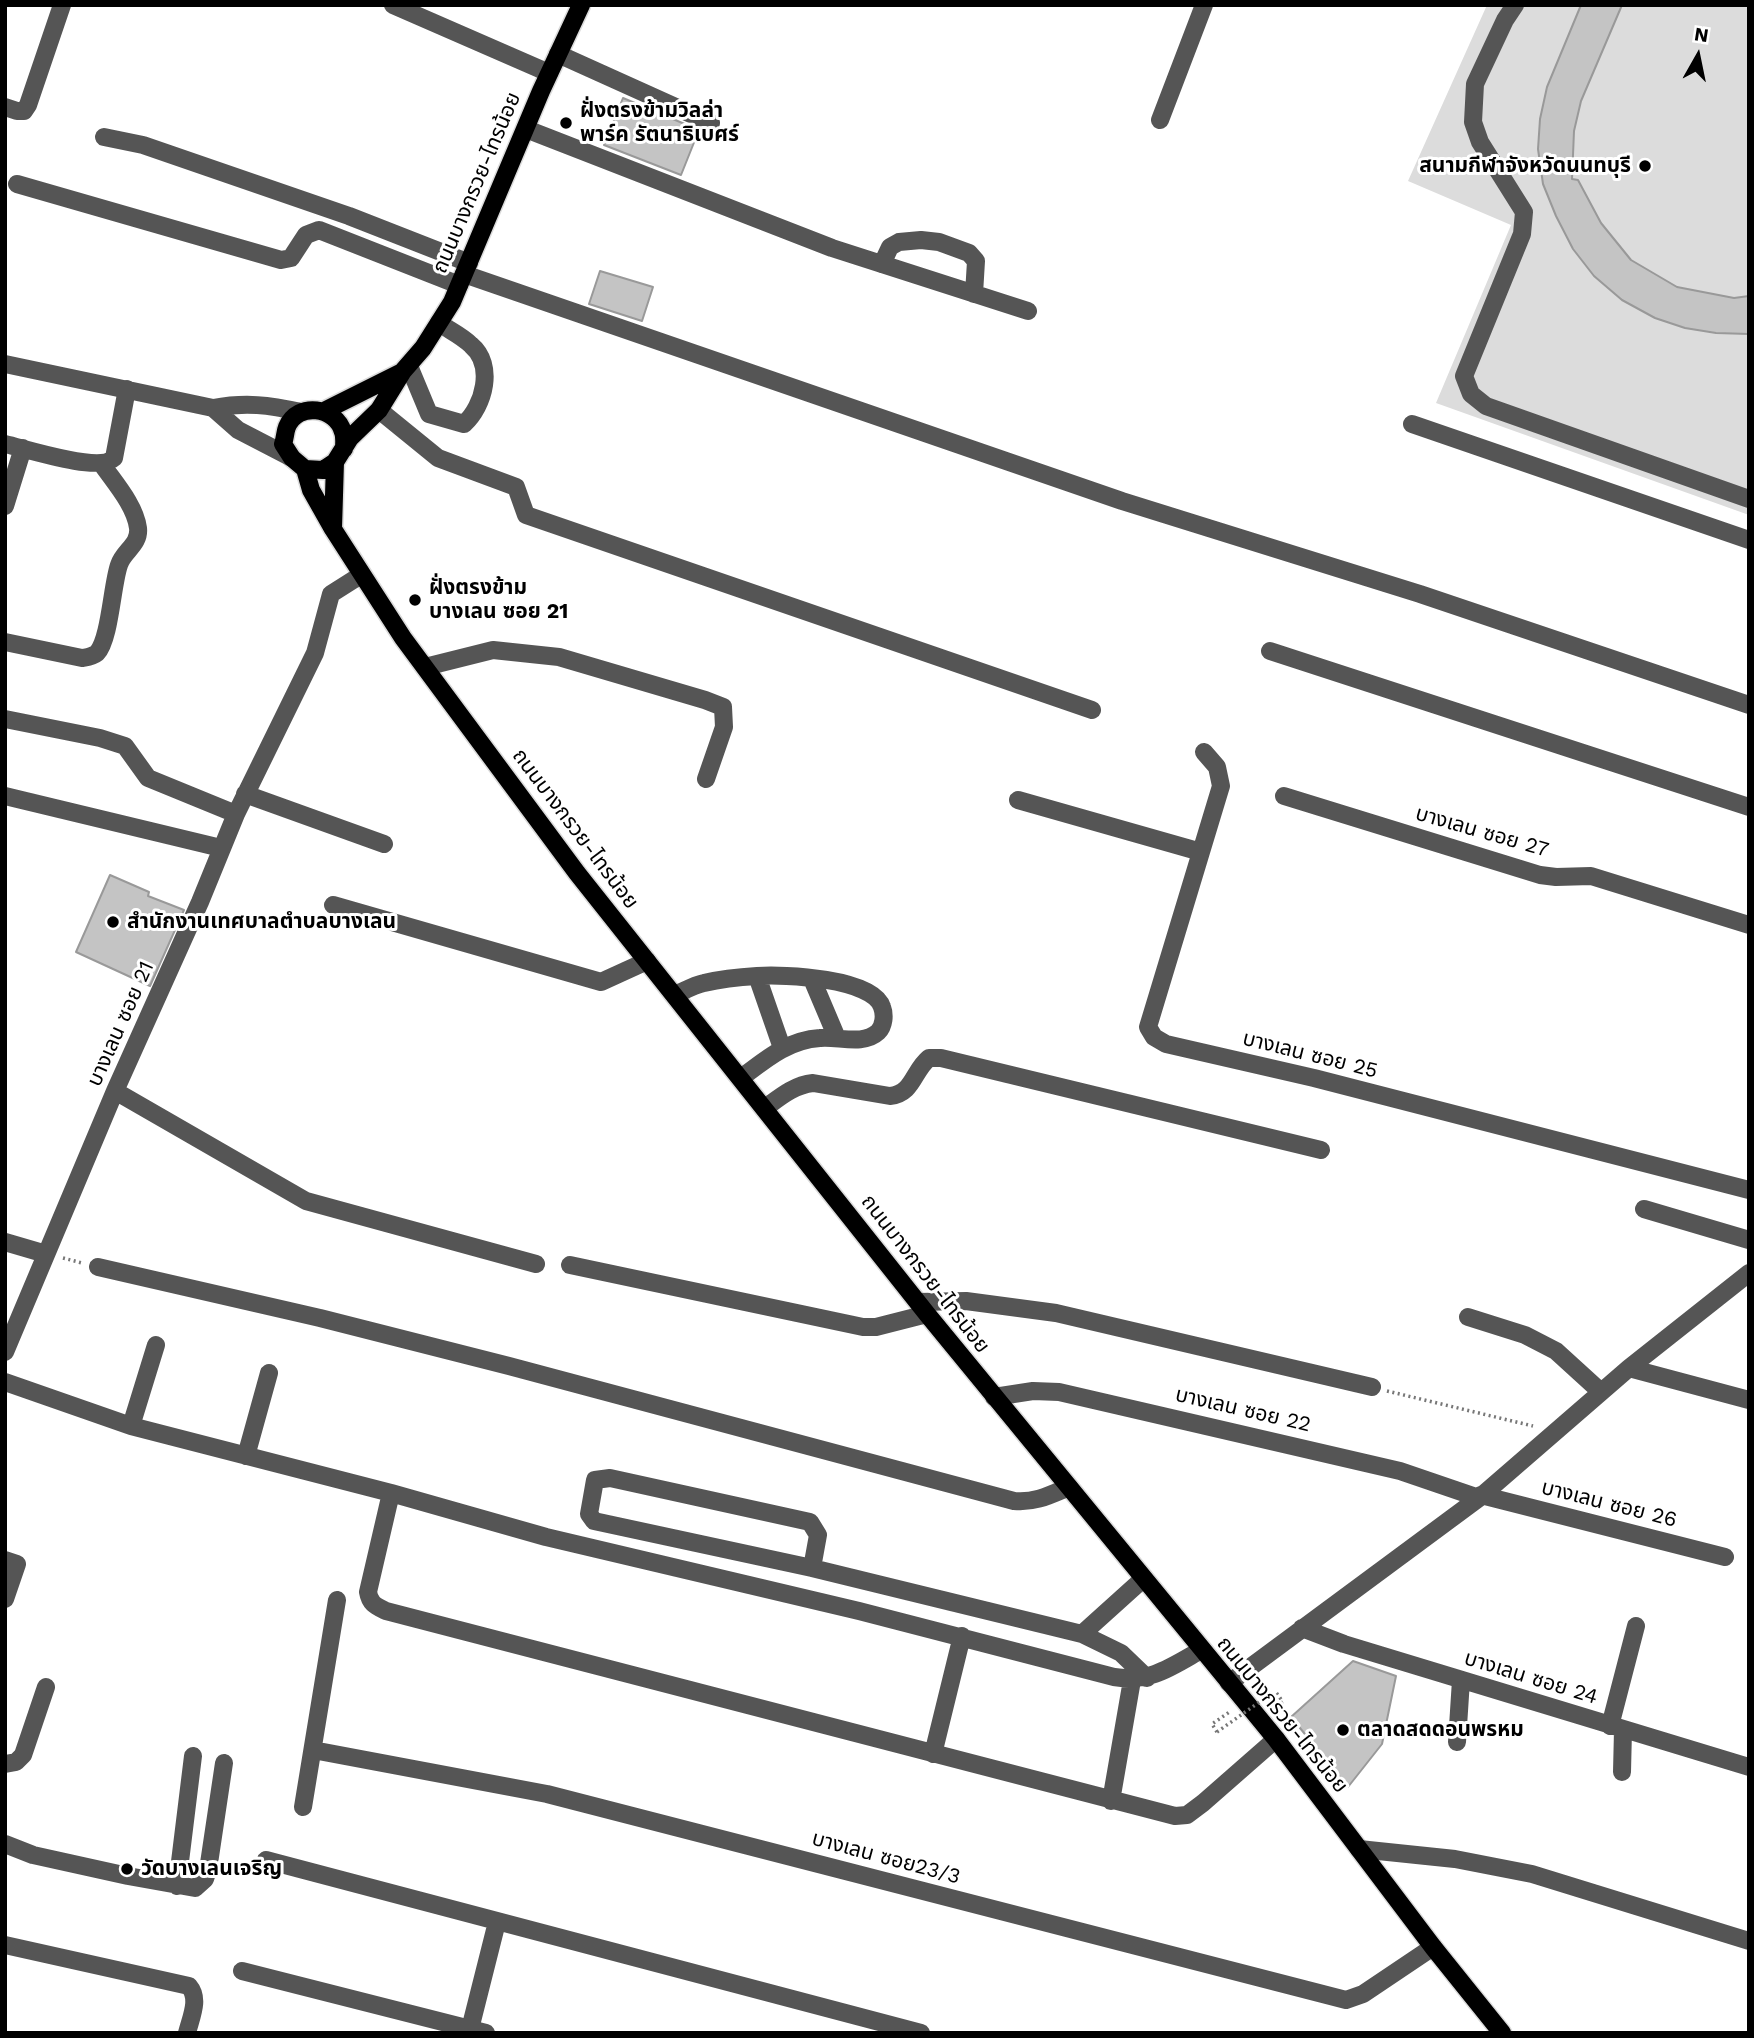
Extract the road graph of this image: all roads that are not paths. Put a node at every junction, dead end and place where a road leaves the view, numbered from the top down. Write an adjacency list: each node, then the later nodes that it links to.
1 (62, 5): 8 (street)
2 (393, 5): 7 (street)
3 (581, 5): 6 (main road, ถนนบางกรวย-ไทรน้อย)
4 (1204, 5): 9 (street)
5 (1507, 10): 31 (street)
6 (558, 54): 7 (main road, ถนนบางกรวย-ไทรน้อย); 10 (street)
7 (549, 74): 11 (main road, ถนนบางกรวย-ไทรน้อย)
8 (5, 107)
9 (1160, 121)
10 (710, 123)
11 (526, 129): 14 (street); 15 (main road, ถนนบางกรวย-ไทรน้อย)
12 (104, 137): 15 (street)
13 (17, 184): 15 (street)
14 (882, 264): 16 (street); 16 (street)
15 (464, 274): 18 (main road, ถนนบางกรวย-ไทรน้อย); 39 (street)
16 (974, 293): 17 (street)
17 (1028, 311)
18 (439, 323): 20 (main road, ถนนบางกรวย-ไทรน้อย); 20 (street)
19 (5, 364): 21 (street)
20 (406, 368): 23 (main road, ถนนบางกรวย-ไทรน้อย); 24 (main road, ถนนบางกรวย-ไทรน้อย)
21 (127, 389): 22 (street); 29 (street)
22 (213, 408): 25 (street); 30 (street)
23 (379, 410): 28 (main road, ถนนบางกรวย-ไทรน้อย); 40 (street)
24 (324, 411): 25 (main road); 28 (main road)
25 (302, 412): 30 (main road)
26 (1412, 424): 34 (street)
27 (14, 446): 29 (street); 32 (street)
28 (339, 456): 30 (main road); 33 (main road)
29 (101, 463): 36 (street)
30 (298, 463): 33 (main road, ถนนบางกรวย-ไทรน้อย)
31 (1749, 499)
32 (5, 506)
33 (332, 529): 35 (main road, ถนนบางกรวย-ไทรน้อย)
34 (1749, 540)
35 (361, 575): 38 (main road, ถนนบางกรวย-ไทรน้อย); 44 (street, บางเลน ซอย 21)
36 (5, 642)
37 (1270, 651): 48 (street)
38 (425, 667): 43 (street); 55 (main road, ถนนบางกรวย-ไทรน้อย)
39 (1749, 705)
40 (1093, 710)
41 (5, 719): 49 (street)
42 (1204, 752): 52 (street, บางเลน ซอย 25)
43 (706, 779)
44 (245, 794): 49 (street, บางเลน ซอย 21); 50 (street)
45 (5, 796): 51 (street)
46 (1284, 796): 54 (street, บางเลน ซอย 27)
47 (1018, 800): 52 (street)
48 (1749, 807)
49 (236, 814): 51 (street, บางเลน ซอย 21)
50 (384, 844)
51 (221, 848): 62 (street, บางเลน ซอย 21)
52 (1201, 852): 65 (street, บางเลน ซอย 25)
53 (333, 905): 55 (street)
54 (1749, 925)
55 (647, 961): 58 (main road, ถนนบางกรวย-ไทรน้อย)
56 (757, 976): 57 (street); 58 (street); 60 (street)
57 (812, 979): 59 (street); 59 (street)
58 (675, 995): 61 (main road, ถนนบางกรวย-ไทรน้อย)
59 (837, 1038): 60 (street)
60 (782, 1048): 61 (street)
61 (741, 1078): 63 (main road, ถนนบางกรวย-ไทรน้อย)
62 (115, 1091): 69 (street, บางเลน ซอย 21); 70 (street)
63 (765, 1108): 64 (street); 74 (main road, ถนนบางกรวย-ไทรน้อย)
64 (1321, 1150)
65 (1749, 1191)
66 (1644, 1209): 67 (street)
67 (1749, 1240)
68 (5, 1242): 69 (street)
69 (46, 1254): 77 (street, บางเลน ซอย 21)
70 (536, 1264)
71 (570, 1265): 74 (street)
72 (98, 1266): 87 (street)
73 (1749, 1273): 78 (street)
74 (923, 1308): 81 (street); 83 (main road, ถนนบางกรวย-ไทรน้อย)
75 (1468, 1317): 82 (street)
76 (156, 1345): 85 (street)
77 (5, 1351)
78 (1629, 1368): 82 (street); 84 (street)
79 (269, 1373): 86 (street)
80 (5, 1382): 85 (street)
81 (1372, 1387)
82 (1601, 1392): 89 (street)
83 (994, 1397): 87 (main road, ถนนบางกรวย-ไทรน้อย); 89 (street, บางเลน ซอย 22)
84 (1749, 1400)
85 (131, 1426): 86 (street)
86 (246, 1456): 88 (street)
87 (1069, 1487): 93 (main road, ถนนบางกรวย-ไทรน้อย)
88 (391, 1493): 99 (street); 109 (street)
89 (1480, 1496): 90 (street, บางเลน ซอย 26); 97 (street)
90 (1725, 1557)
91 (5, 1560): 94 (street)
92 (812, 1568): 92 (street); 98 (street)
93 (1143, 1579): 98 (street); 100 (main road, ถนนบางกรวย-ไทรน้อย)
94 (5, 1599)
95 (337, 1600): 108 (street)
96 (1636, 1626): 105 (street)
97 (1302, 1628): 102 (street, บางเลน ซอย 24); 103 (street)
98 (1082, 1634): 101 (street)
99 (962, 1636): 101 (street); 109 (street)
100 (1201, 1650): 101 (street); 103 (main road, ถนนบางกรวย-ไทรน้อย)
101 (1139, 1679): 115 (street)
102 (1461, 1680): 105 (street, บางเลน ซอย 24); 107 (street)
103 (1229, 1683): 106 (main road, ถนนบางกรวย-ไทรน้อย)
104 (46, 1687): 112 (street)
105 (1616, 1728): 113 (street, บางเลน ซอย 24); 114 (street)
106 (1276, 1740): 115 (street); 118 (main road, ถนนบางกรวย-ไทรน้อย)
107 (1457, 1742)
108 (313, 1750): 116 (street); 124 (street, บางเลน ซอย23/3)
109 (933, 1754): 115 (street)
110 (193, 1756): 120 (street)
111 (224, 1763): 120 (street)
112 (5, 1764)
113 (1749, 1767)
114 (1622, 1772)
115 (1111, 1801)
116 (303, 1807)
117 (5, 1844): 120 (street)
118 (1359, 1849): 122 (street); 124 (main road, ถนนบางกรวย-ไทรน้อย)
119 (266, 1860): 121 (street)
120 (177, 1886)
121 (497, 1922): 126 (street); 128 (street)
122 (1749, 1941)
123 (5, 1945): 127 (street)
124 (1433, 1947): 129 (main road, ถนนบางกรวย-ไทรน้อย)
125 (242, 1971): 126 (street)
126 (475, 2031)
127 (187, 2033)
128 (920, 2033)
129 (1502, 2033)

